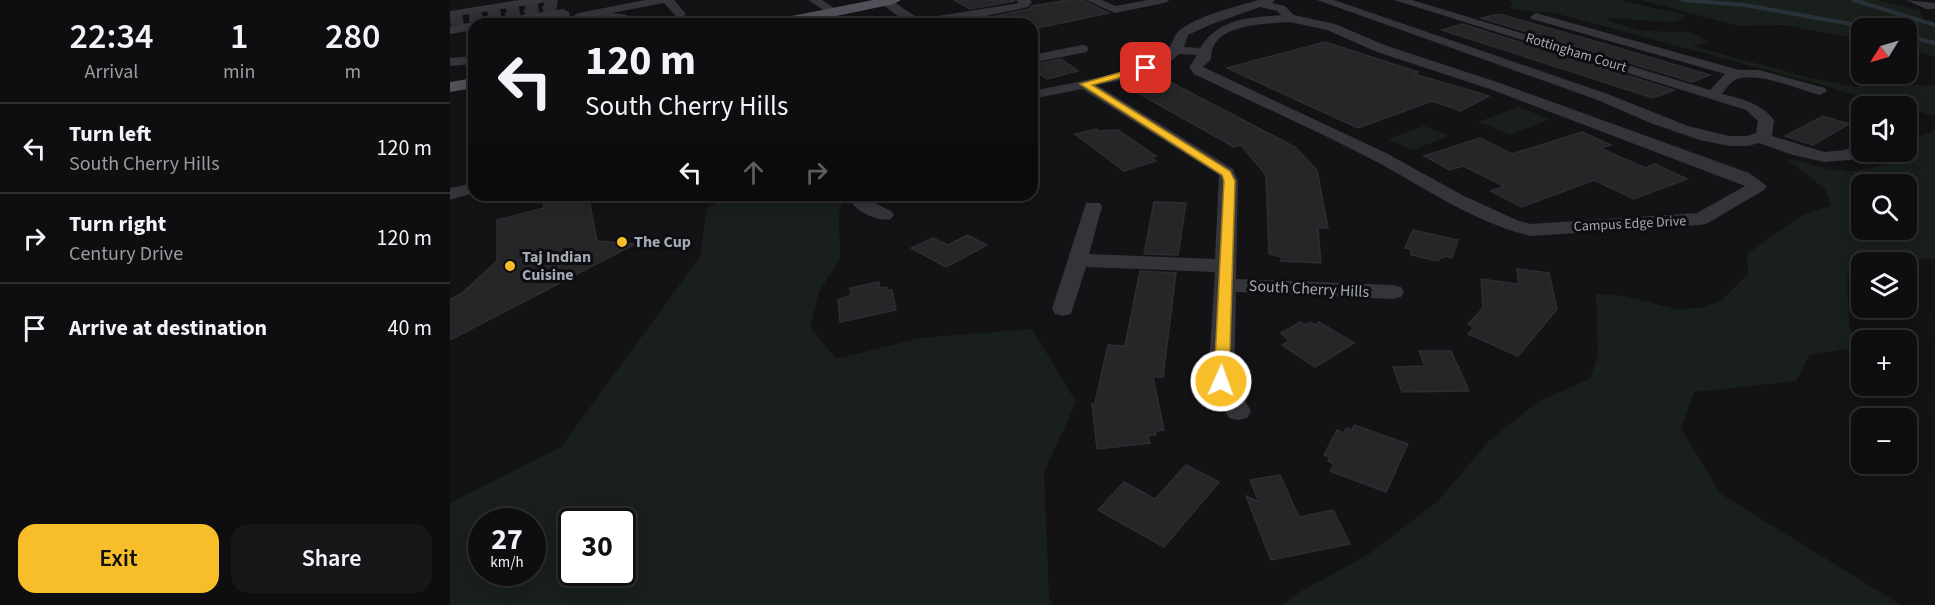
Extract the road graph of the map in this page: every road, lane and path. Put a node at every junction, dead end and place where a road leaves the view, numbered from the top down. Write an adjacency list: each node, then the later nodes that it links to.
1 (541, 0): 19 (street)
2 (661, 0): 17 (street)
3 (668, 0): 20 (street)
4 (814, 0): 18 (street)
5 (1022, 0): 22 (street)
6 (1092, 0): 7 (street)
7 (1164, 0)
8 (1323, 0): 16 (street)
9 (1912, 0): 15 (street)
10 (1926, 0): 12 (street)
11 (890, 1): 18 (main road); 21 (street)
12 (1935, 1)
13 (1266, 2): 30 (street, Campus Edge Drive); 38 (street)
14 (1393, 2): 16 (street); 34 (street, Rottingham Court)
15 (1935, 6)
16 (1355, 11): 40 (street)
17 (621, 12): 26 (street)
18 (834, 12): 27 (main road)
19 (450, 14)
20 (680, 14)
21 (906, 15): 22 (street); 28 (street)
22 (964, 16): 29 (street)
23 (1536, 16): 31 (street)
24 (526, 18): 25 (street)
25 (564, 18)
26 (576, 18)
27 (805, 18)
28 (910, 18)
29 (942, 18)
30 (1290, 18): 39 (street, Campus Edge Drive); 39 (street, Campus Edge Drive)
31 (1573, 27): 35 (street); 44 (street)
32 (468, 28): 33 (street)
33 (450, 32): 36 (street)
34 (1508, 40): 35 (street, Rottingham Court); 40 (street)
35 (1546, 40): 50 (street, Rottingham Court)
36 (450, 47)
37 (1082, 49): 41 (street)
38 (1176, 50): 39 (street); 46 (street)
39 (1204, 52)
40 (1473, 53): 51 (street)
41 (1038, 58)
42 (468, 60): 43 (street)
43 (450, 62)
44 (1735, 74): 48 (street); 50 (street)
45 (468, 84): 47 (main road)
46 (1085, 84): 49 (street); 59 (street, South Cherry Hills)
47 (450, 87)
48 (1820, 91)
49 (1038, 94)
50 (1713, 96): 51 (street, Rottingham Court)
51 (1761, 138): 52 (street)
52 (1851, 155)
53 (468, 190): 54 (street)
54 (450, 194)
55 (861, 201): 57 (street)
56 (1093, 207): 58 (street)
57 (884, 215)
58 (1078, 260): 59 (street); 61 (street)
59 (1226, 276): 60 (street, South Cherry Hills); 62 (street, South Cherry Hills)
60 (1393, 292)
61 (1063, 309)
62 (1238, 411)

